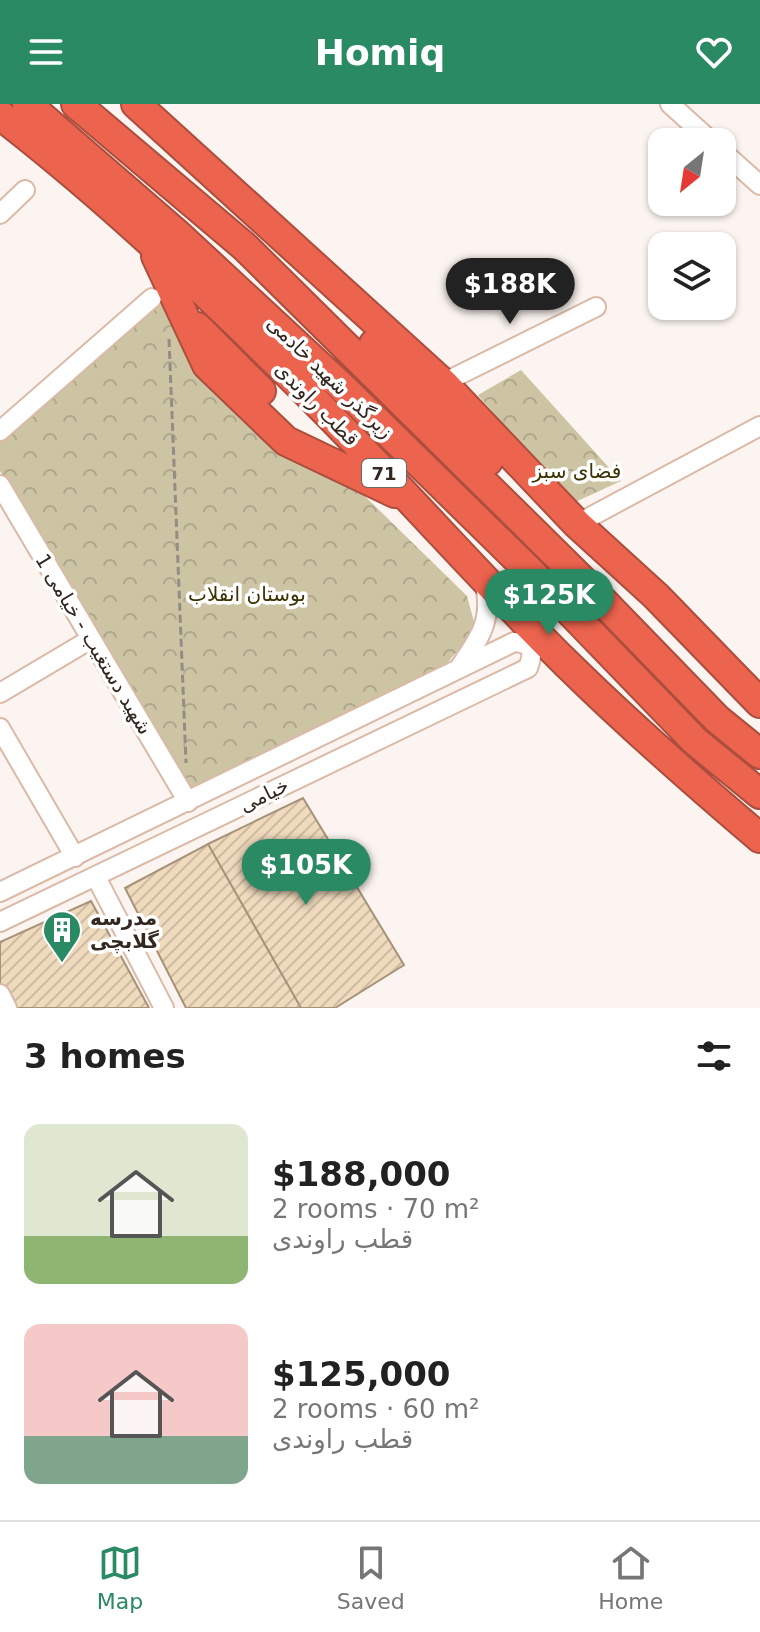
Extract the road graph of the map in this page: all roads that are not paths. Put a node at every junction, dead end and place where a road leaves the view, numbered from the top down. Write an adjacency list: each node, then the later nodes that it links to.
1 (27, 104): 13 (highway, زیرگذر شهید خادمی)
2 (76, 104): 12 (highway, زیرگذر شهید خادمی)
3 (136, 104): 16 (highway)
4 (670, 104): 6 (street)
5 (0, 115): 11 (highway, قطب راوندی / 71)
6 (697, 128)
7 (736, 164): 8 (street)
8 (760, 185)
9 (25, 190): 10 (street)
10 (0, 214)
11 (151, 245): 20 (highway, قطب راوندی / 71); 20 (highway)
12 (245, 247): 24 (highway); 30 (highway, زیرگذر شهید خادمی)
13 (242, 294): 25 (highway); 31 (highway, زیرگذر شهید خادمی)
14 (152, 298): 18 (street)
15 (596, 307): 16 (street)
16 (443, 383): 21 (highway)
17 (760, 426): 21 (street)
18 (0, 431)
19 (3, 497): 23 (street, شهید دستغیب - خیامی 1)
20 (410, 500): 22 (highway, قطب راوندی / 71)
21 (577, 524): 24 (highway)
22 (482, 575): 25 (highway, قطب راوندی / 71); 26 (street)
23 (91, 639): 27 (street); 32 (street, شهید دستغیب - خیامی 1)
24 (719, 661): 28 (highway)
25 (565, 662): 33 (highway, قطب راوندی / 71)
26 (458, 670): 32 (street, خیامی); 35 (street, خیامی)
27 (0, 693)
28 (760, 703)
29 (0, 728): 34 (street)
30 (760, 754)
31 (760, 794)
32 (188, 802): 34 (street, خیامی)
33 (760, 838)
34 (75, 857): 36 (street, خیامی)
35 (96, 877): 37 (street, خیامی); 40 (street)
36 (0, 892)
37 (0, 922)
38 (0, 994): 39 (street)
39 (7, 1008)
40 (164, 1008)

